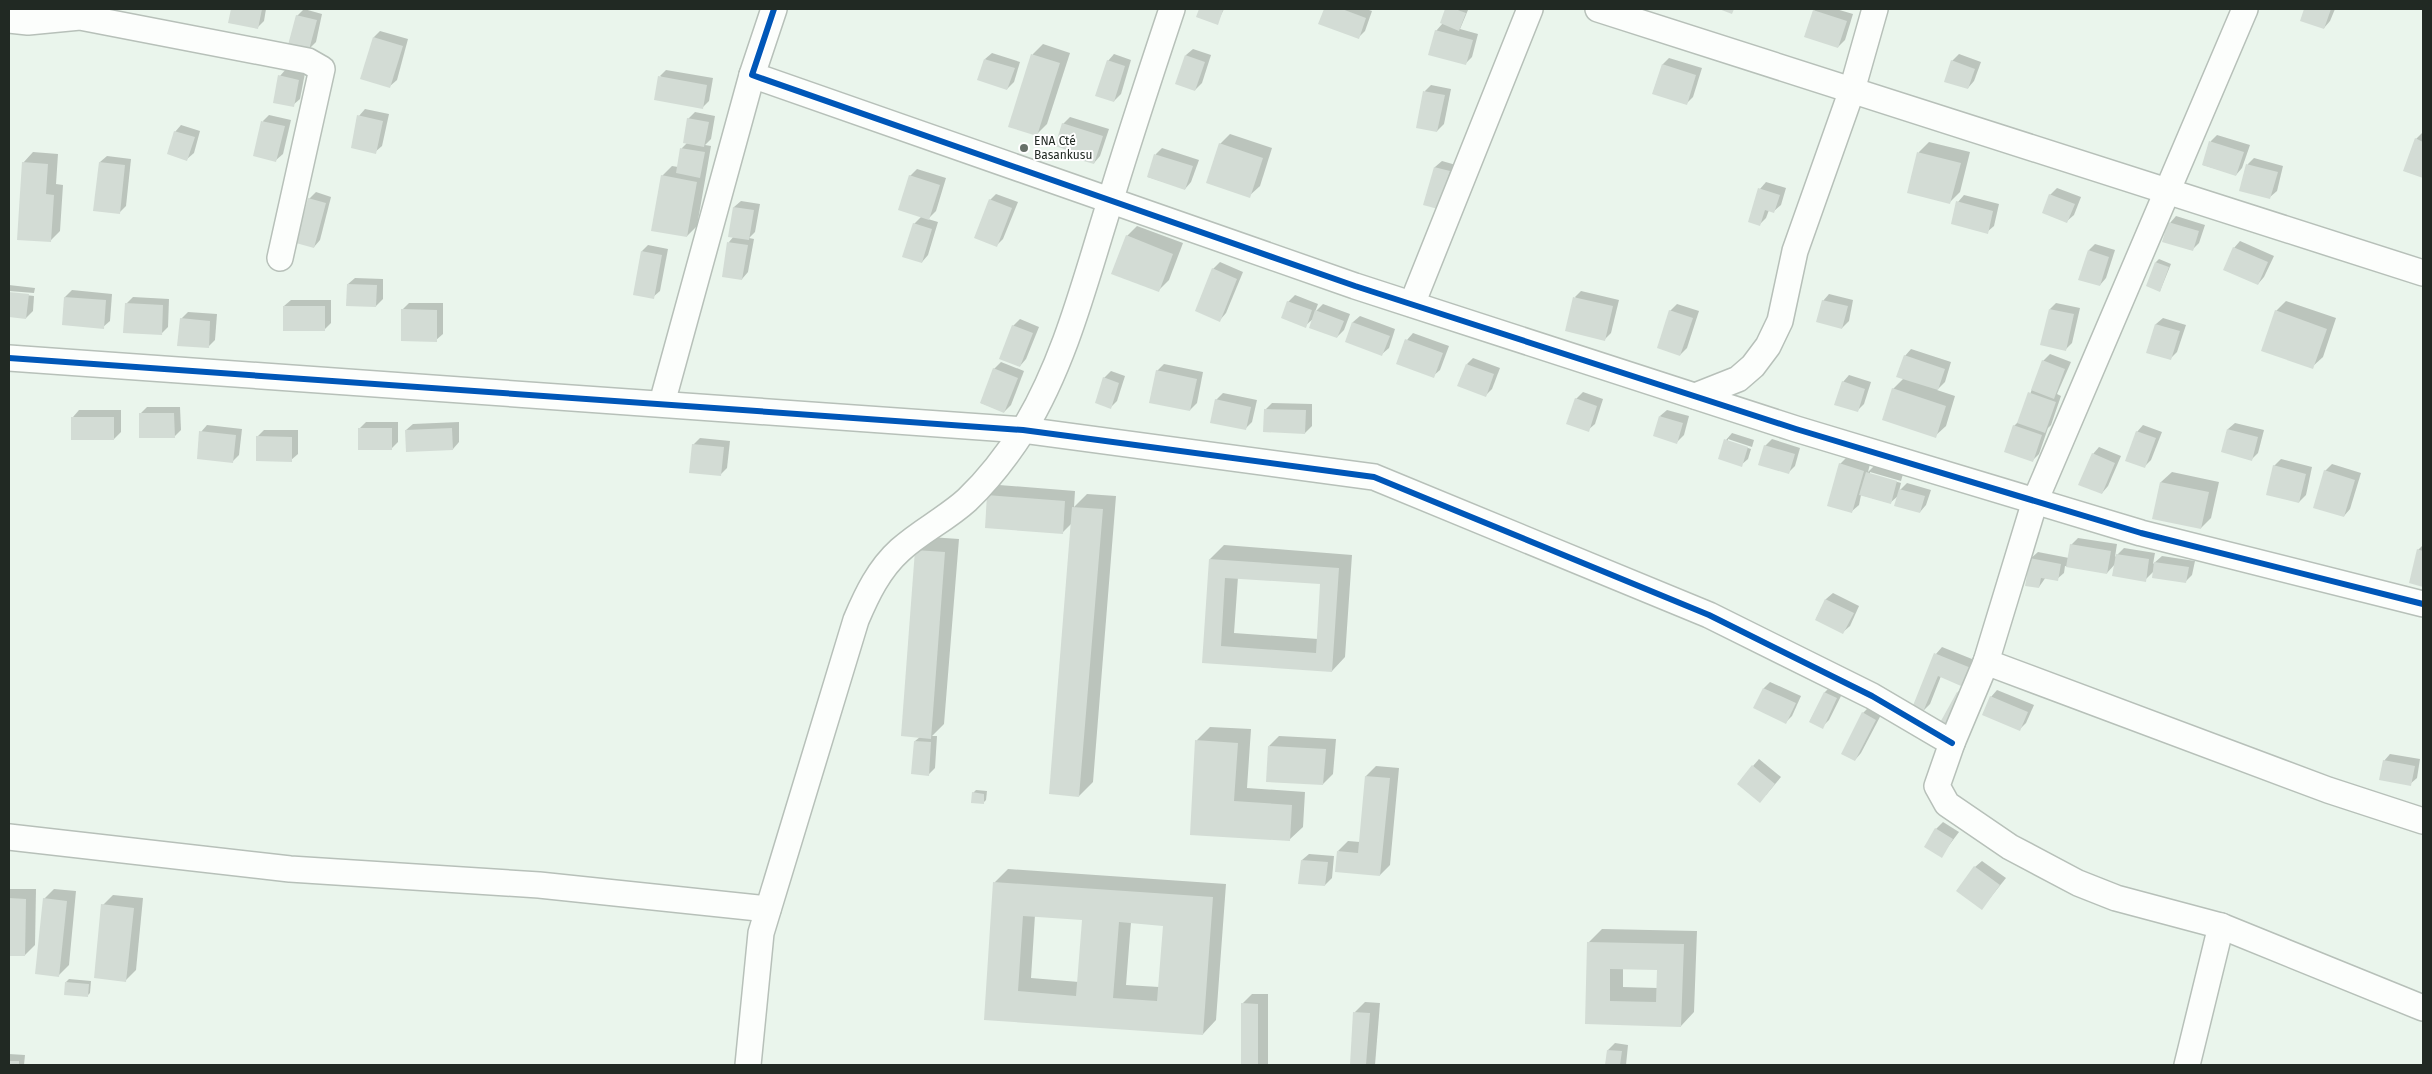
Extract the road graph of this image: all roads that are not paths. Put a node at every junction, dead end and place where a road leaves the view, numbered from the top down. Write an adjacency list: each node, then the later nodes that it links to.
1 (774, 9): 8 (street)
2 (1172, 9): 11 (street)
3 (1530, 9): 14 (street)
4 (1598, 9): 9 (street)
5 (1875, 9): 9 (street)
6 (2245, 9): 10 (street)
7 (9, 20): 12 (street)
8 (752, 75): 11 (street); 17 (street)
9 (1852, 90): 10 (street); 16 (street)
10 (2167, 190): 13 (street); 19 (street)
11 (1110, 202): 14 (street); 18 (street)
12 (280, 258)
13 (2423, 273)
14 (1412, 304): 16 (street)
15 (9, 358): 17 (street)
16 (1695, 396): 19 (street)
17 (662, 403): 18 (street)
18 (1023, 430): 22 (street); 25 (street)
19 (2034, 501): 20 (street); 21 (street)
20 (2423, 604)
21 (1986, 662): 22 (street); 23 (street)
22 (1952, 743): 26 (street)
23 (2423, 821)
24 (9, 837): 25 (street)
25 (768, 909): 28 (street)
26 (2220, 926): 27 (street); 29 (street)
27 (2423, 1008)
28 (748, 1065)
29 (2187, 1065)

